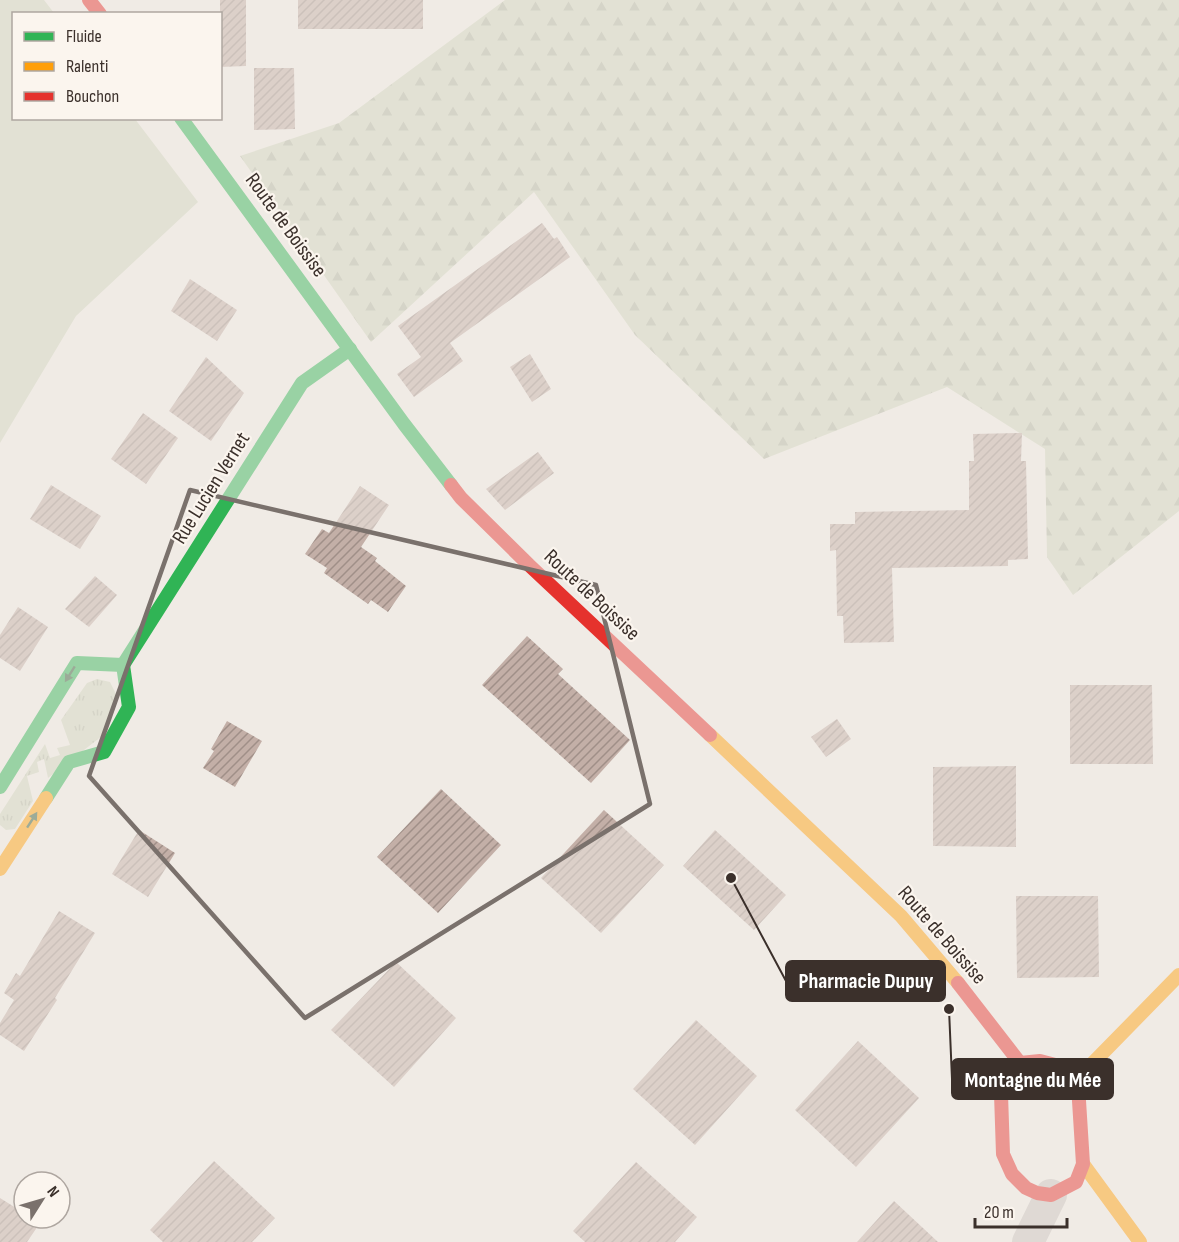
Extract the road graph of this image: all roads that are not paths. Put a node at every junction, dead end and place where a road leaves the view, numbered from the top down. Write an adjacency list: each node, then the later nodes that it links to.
1 (89, 0): 2 (street)
2 (98, 12)
3 (182, 120): 4 (street, Route de Boissise)
4 (350, 349): 5 (street, Rue Lucien Vernet); 9 (street, Route de Boissise)
5 (123, 665): 6 (street, one-way to 6); 7 (street, one-way to 5)
6 (0, 787)
7 (0, 869)
8 (1179, 975): 10 (street)
9 (1020, 1063): 10 (street); 12 (street)
10 (1078, 1085): 11 (street)
11 (1083, 1164): 12 (street); 14 (street)
12 (1051, 1195): 13 (street)
13 (1028, 1242)
14 (1140, 1242)

